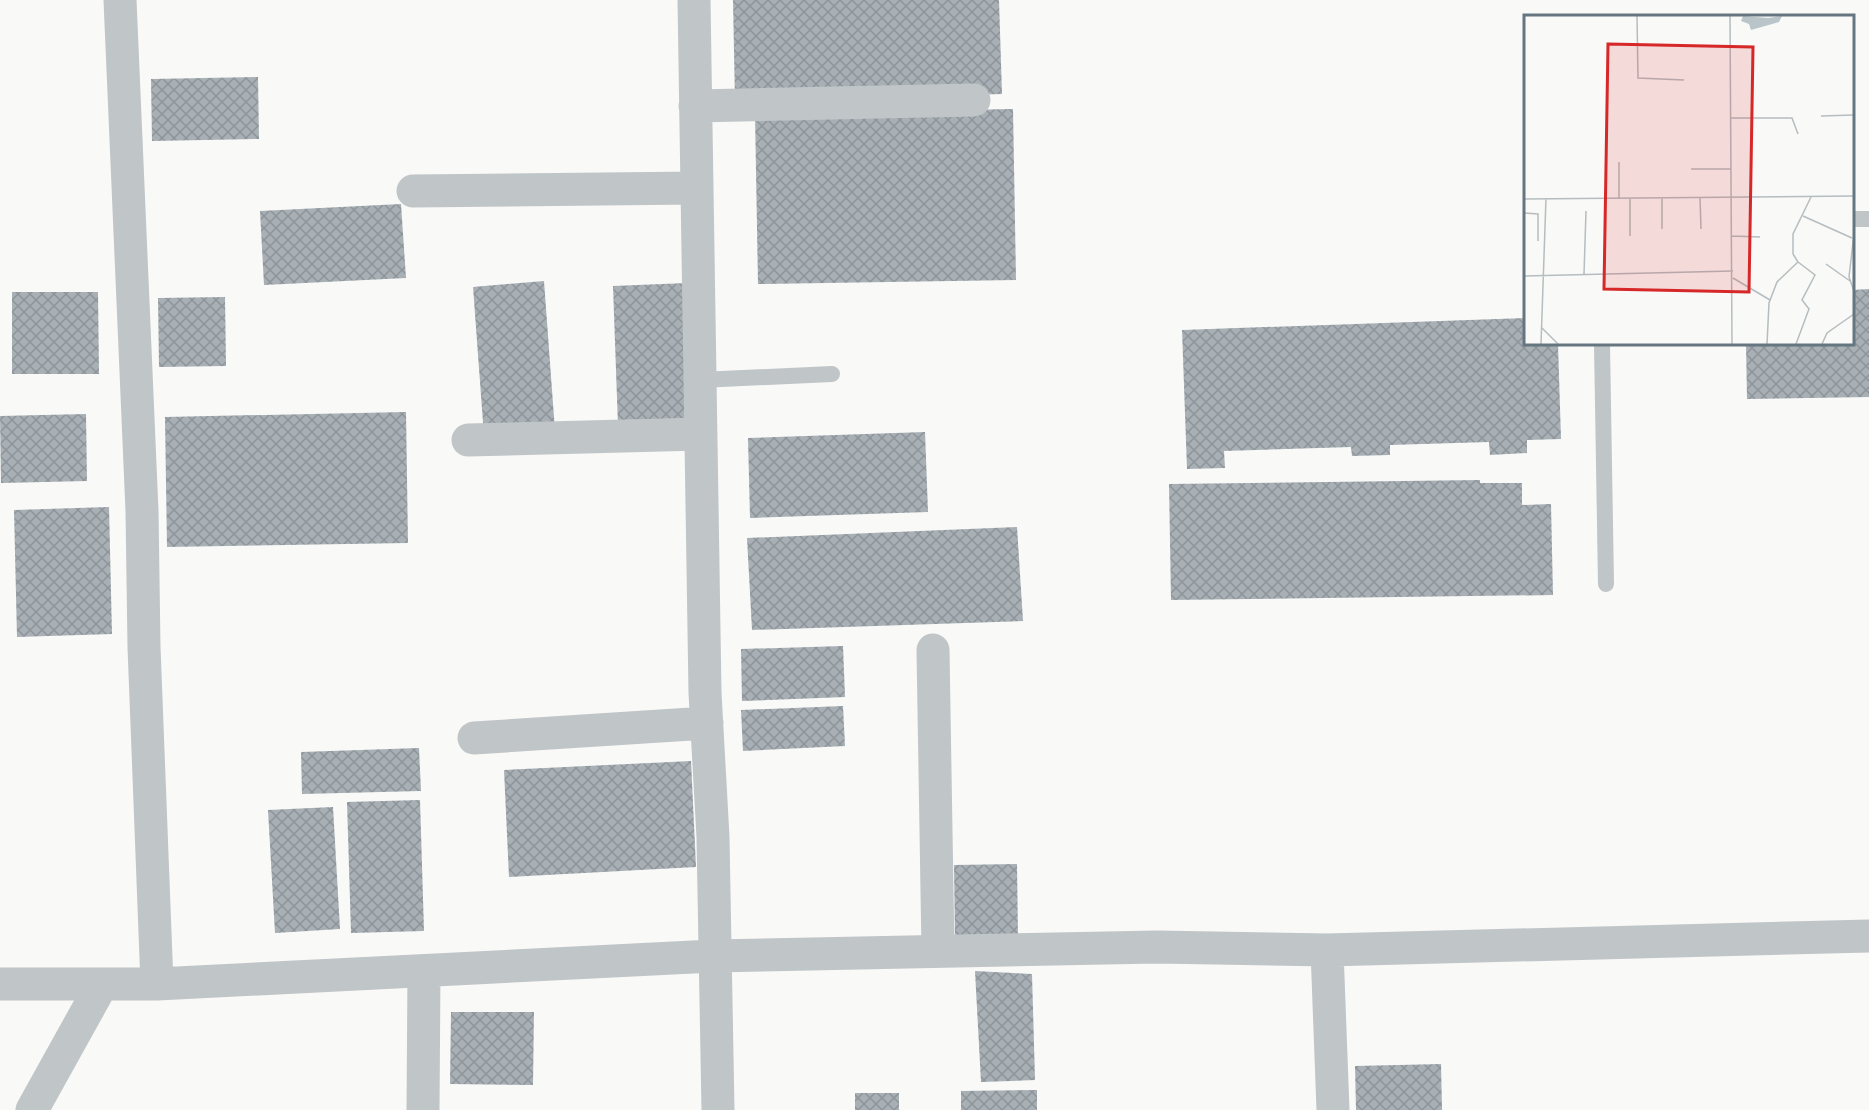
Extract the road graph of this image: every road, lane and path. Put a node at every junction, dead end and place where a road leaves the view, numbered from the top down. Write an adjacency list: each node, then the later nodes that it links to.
1 (120, 0): 23 (street)
2 (694, 0): 4 (street)
3 (974, 100): 4 (street)
4 (695, 106): 5 (street)
5 (697, 188): 6 (street); 9 (street)
6 (413, 191)
7 (1602, 345): 12 (lane)
8 (832, 374): 9 (lane)
9 (700, 380): 10 (street)
10 (701, 434): 11 (street); 14 (street)
11 (468, 440)
12 (1606, 584)
13 (933, 650): 18 (street)
14 (707, 723): 15 (street); 19 (street)
15 (474, 738)
16 (1869, 936): 17 (street)
17 (1327, 950): 18 (street); 27 (street)
18 (938, 951): 19 (street)
19 (713, 956): 20 (street); 26 (street)
20 (424, 971): 23 (street); 25 (street)
21 (0, 984): 22 (street)
22 (102, 984): 23 (street); 24 (street)
23 (157, 984)
24 (32, 1110)
25 (423, 1110)
26 (718, 1110)
27 (1333, 1110)

